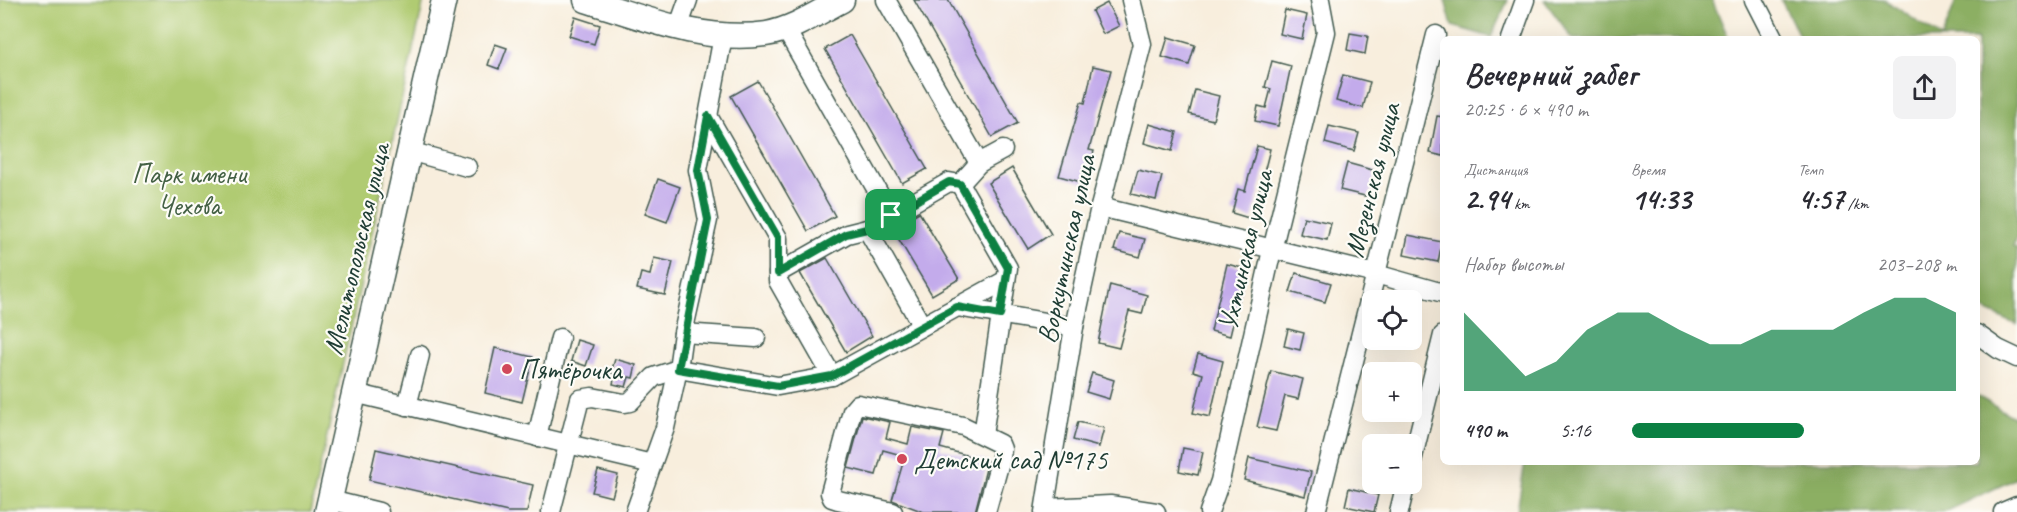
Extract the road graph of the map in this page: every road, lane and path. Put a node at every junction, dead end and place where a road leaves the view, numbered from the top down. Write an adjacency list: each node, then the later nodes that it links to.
1 (444, 0): 18 (main road, Мелитопольская улица)
2 (586, 0): 10 (main road)
3 (688, 0): 10 (street)
4 (842, 0): 11 (main road)
5 (886, 0): 19 (street)
6 (1131, 0): 22 (street, Воркутинская улица)
7 (1320, 0): 25 (street, Ухтинская улица)
8 (1525, 0): 14 (street)
9 (1754, 0): 15 (street)
10 (678, 28): 13 (main road)
11 (785, 28): 13 (main road); 23 (street)
12 (1436, 35): 27 (street, Мезенская улица)
13 (723, 36): 16 (street)
14 (1512, 36)
15 (1772, 36)
16 (708, 116): 26 (street); 34 (street)
17 (1003, 150): 19 (street)
18 (409, 151): 20 (street); 43 (main road, Мелитопольская улица)
19 (979, 163): 21 (street)
20 (468, 167)
21 (960, 184): 23 (street); 28 (street)
22 (1100, 207): 25 (street); 33 (street, Воркутинская улица)
23 (891, 215): 24 (street)
24 (867, 229): 26 (street); 32 (street)
25 (1272, 249): 27 (street); 60 (street, Ухтинская улица)
26 (778, 273): 42 (street)
27 (1376, 274): 29 (street); 61 (street, Мезенская улица)
28 (1006, 280): 30 (street); 31 (street)
29 (1440, 293)
30 (957, 307): 31 (street); 32 (street)
31 (1000, 315): 33 (street); 46 (street)
32 (922, 326): 42 (street)
33 (1074, 327): 54 (street, Воркутинская улица)
34 (683, 333): 37 (street); 41 (street)
35 (1980, 336): 40 (street)
36 (560, 338): 47 (street)
37 (756, 338)
38 (1440, 347): 45 (street)
39 (420, 355): 44 (street)
40 (2017, 358)
41 (678, 369): 42 (street); 48 (street); 49 (street)
42 (832, 376)
43 (354, 393): 44 (street); 51 (main road, Мелитопольская улица)
44 (407, 406): 47 (street)
45 (1419, 434)
46 (983, 435): 57 (street); 58 (street)
47 (537, 437): 48 (street)
48 (568, 444): 49 (street); 56 (street)
49 (651, 464): 53 (street)
50 (1403, 494): 62 (street)
51 (329, 506): 55 (street)
52 (2017, 506): 63 (street)
53 (639, 509)
54 (1045, 510): 59 (street)
55 (379, 512)
56 (551, 512)
57 (893, 512)
58 (986, 512)
59 (1156, 512)
60 (1209, 512)
61 (1316, 512)
62 (1399, 512)
63 (2003, 512)

